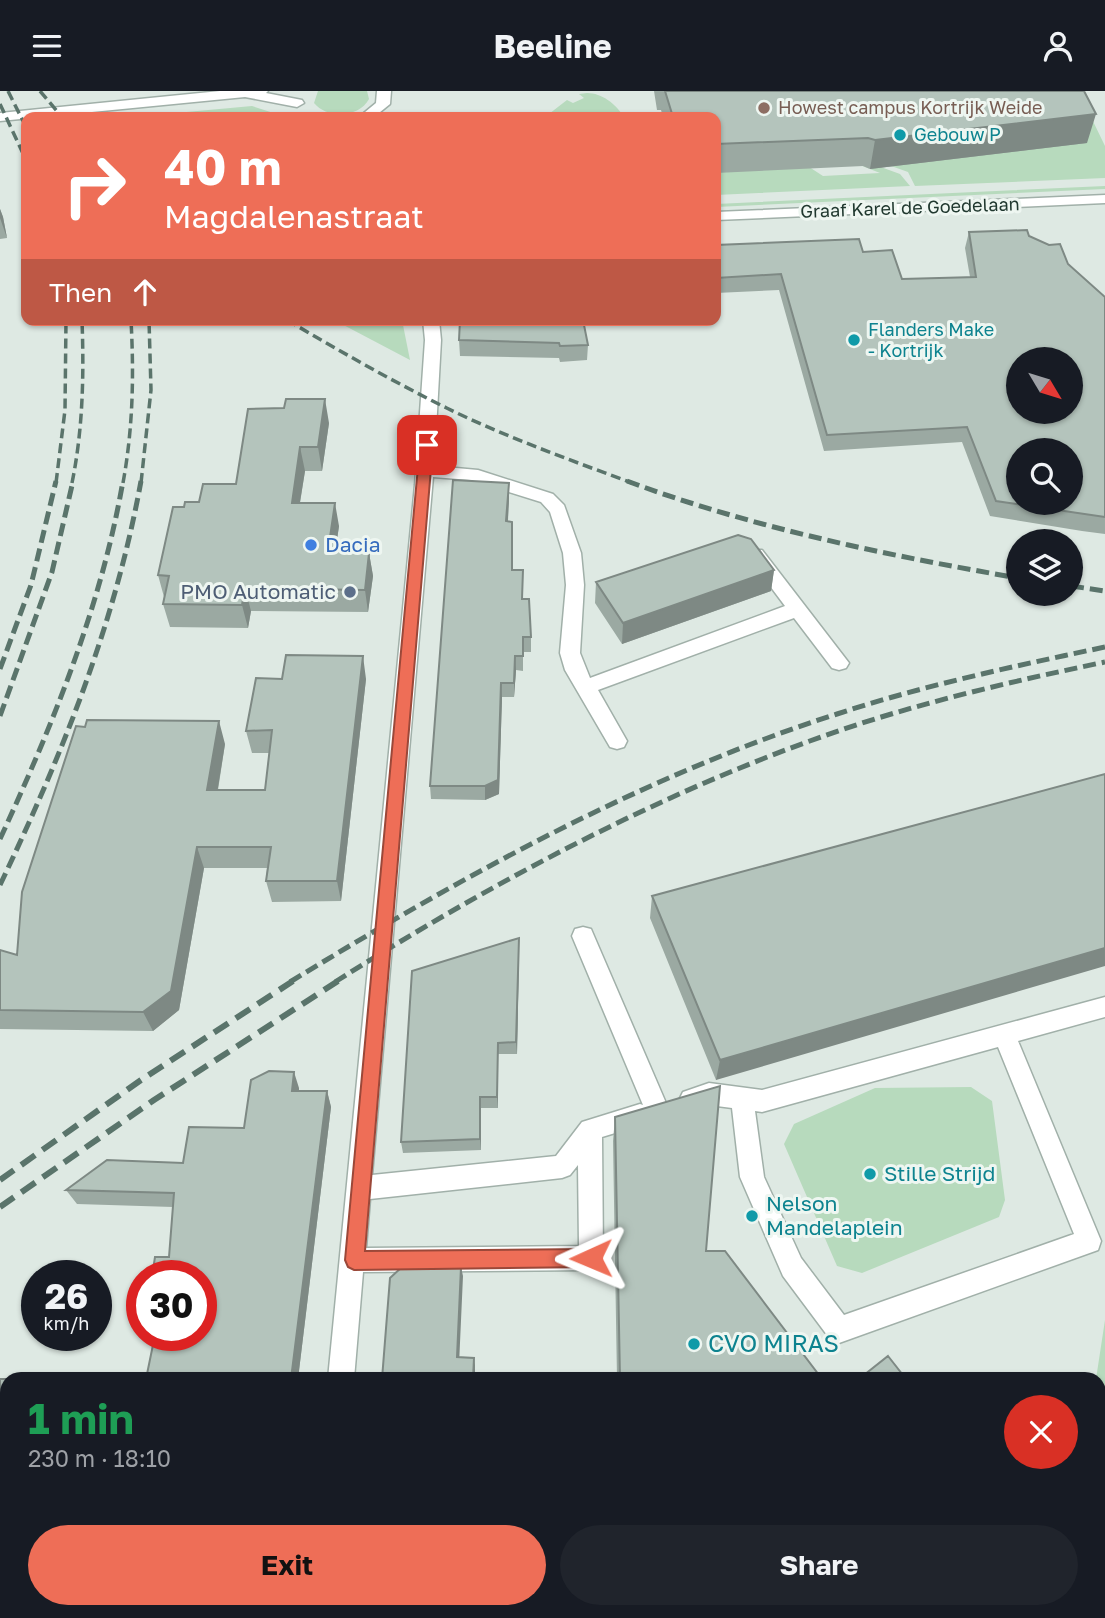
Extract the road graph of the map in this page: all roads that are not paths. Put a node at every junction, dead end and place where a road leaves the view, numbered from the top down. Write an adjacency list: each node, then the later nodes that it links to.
1 (384, 91): 5 (street)
2 (256, 92): 3 (street); 4 (street)
3 (299, 97)
4 (51, 112)
5 (377, 112)
6 (21, 115): 7 (street)
7 (0, 117)
8 (1105, 199): 9 (street, Graaf Karel de Goedelaan)
9 (721, 216)
10 (432, 326): 11 (street)
11 (425, 471): 13 (street); 25 (street)
12 (735, 547): 15 (street)
13 (575, 591): 14 (street); 17 (street)
14 (597, 591)
15 (798, 609): 16 (street); 17 (street)
16 (839, 663)
17 (586, 687): 18 (street)
18 (617, 741)
19 (583, 936): 23 (street)
20 (1105, 1007): 21 (street)
21 (1004, 1034): 22 (street); 22 (street)
22 (742, 1098): 23 (street)
23 (657, 1110): 24 (street)
24 (590, 1131): 25 (street); 26 (street)
25 (361, 1188): 26 (street)
26 (354, 1260): 27 (street)
27 (342, 1372)

